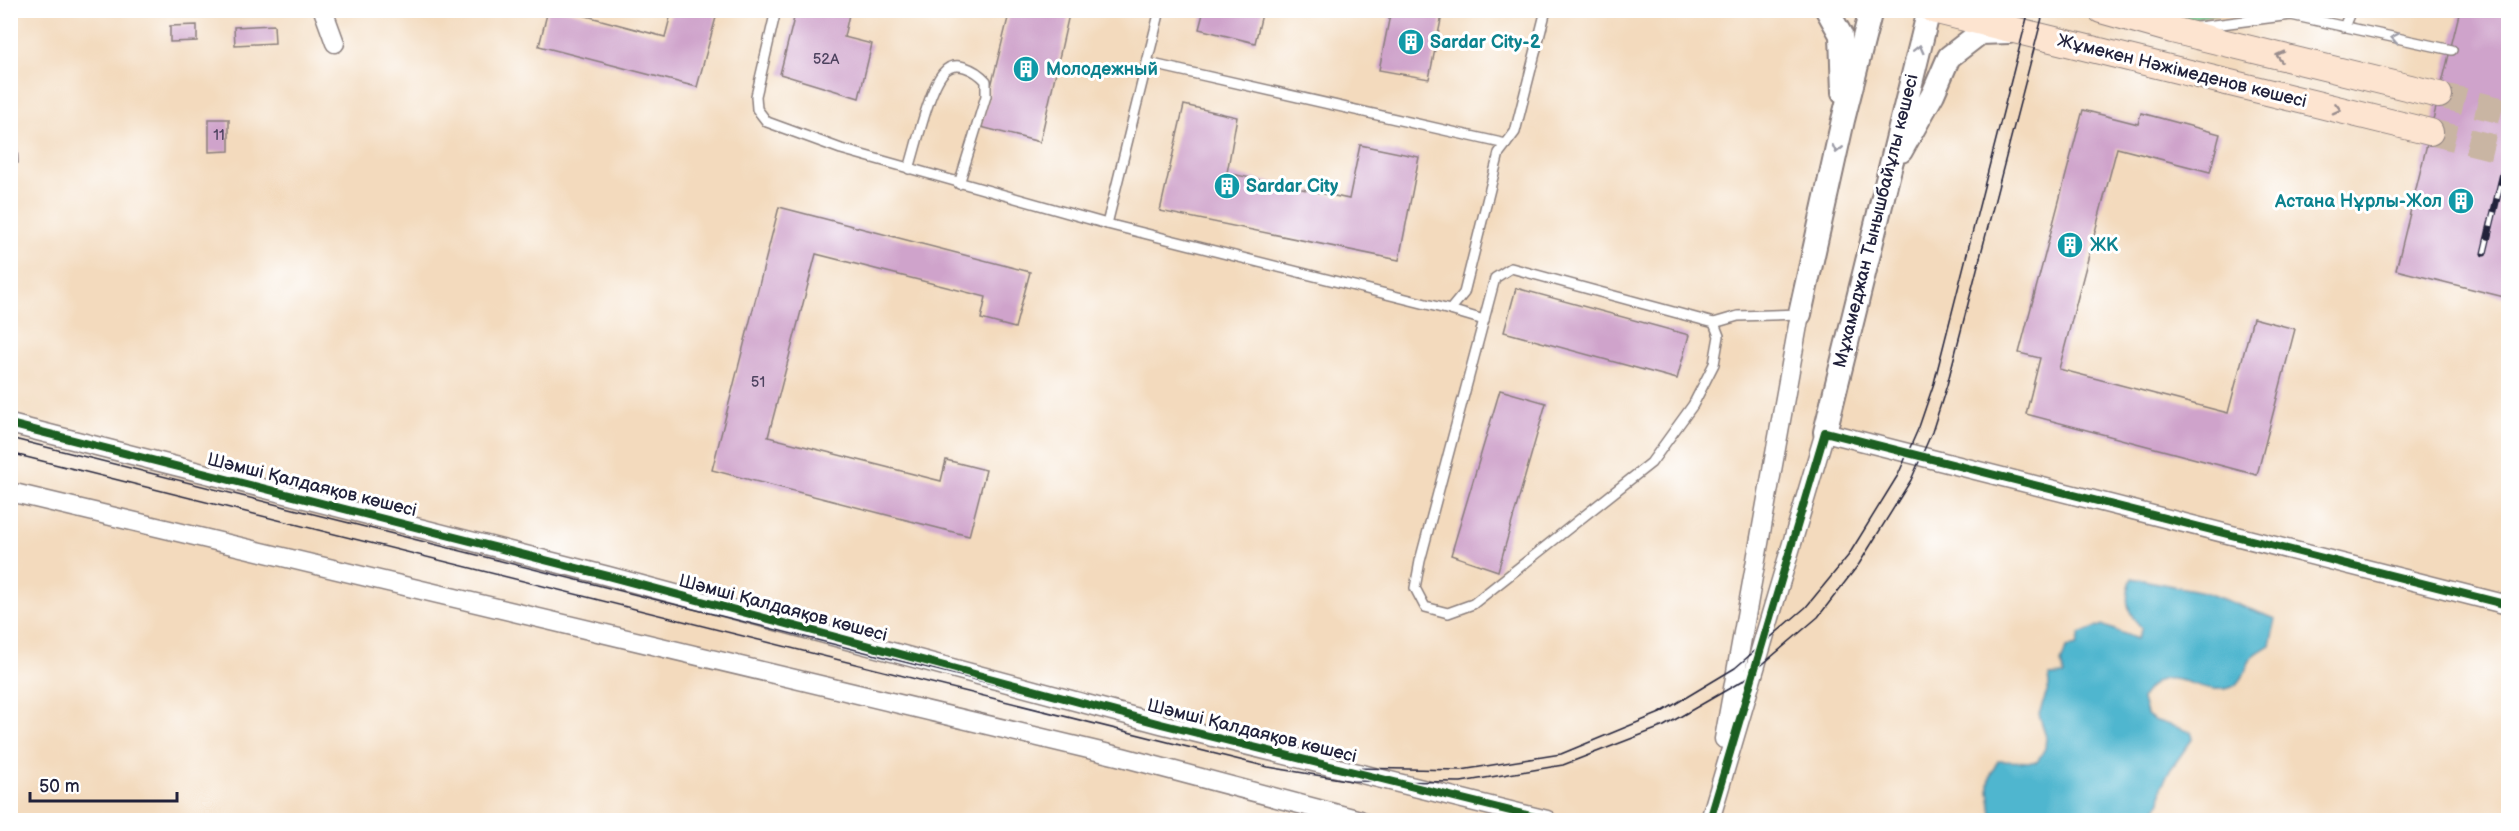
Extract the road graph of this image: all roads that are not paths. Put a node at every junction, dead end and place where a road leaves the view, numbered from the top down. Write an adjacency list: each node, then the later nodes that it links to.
1 (323, 10): 15 (street)
2 (776, 10): 22 (lane)
3 (1161, 10): 17 (lane)
4 (1546, 10): 21 (lane)
5 (1827, 10): 19 (street)
6 (1871, 10): 19 (street)
7 (1929, 10): 23 (street, Мұхамеджан Тынышбайұлы көшесі, one-way to 7)
8 (1933, 10): 14 (main road, Жұмекен Нәжімеденов көшесі)
9 (2101, 10): 13 (main road, Жұмекен Нәжімеденов көшесі)
10 (2351, 10): 12 (lane)
11 (2292, 13): 12 (lane); 13 (lane)
12 (2344, 27): 16 (lane, one-way to 12)
13 (2172, 30): 18 (main road, Жұмекен Нәжімеденов көшесі, one-way to 13)
14 (2018, 32): 20 (main road, Жұмекен Нәжімеденов көшесі, one-way to 20); 23 (street)
15 (335, 43)
16 (2452, 50)
17 (1148, 63): 21 (lane); 25 (lane)
18 (2439, 95)
19 (1843, 120): 27 (street, one-way to 27)
20 (2430, 132)
21 (1506, 144): 26 (lane)
22 (909, 170): 24 (lane); 24 (lane)
23 (1886, 179): 31 (street, Мұхамеджан Тынышбайұлы көшесі)
24 (959, 184): 25 (lane)
25 (1107, 224): 26 (lane)
26 (1450, 310): 28 (lane)
27 (1800, 314): 29 (lane); 36 (street)
28 (1484, 320): 29 (lane); 29 (lane)
29 (1714, 323)
30 (10, 424): 35 (street, Шәмші Қалдаяқов көшесі)
31 (1825, 432): 33 (street); 36 (street)
32 (10, 492): 34 (street)
33 (2508, 604)
34 (1360, 820)
35 (1547, 820)
36 (1710, 820)

